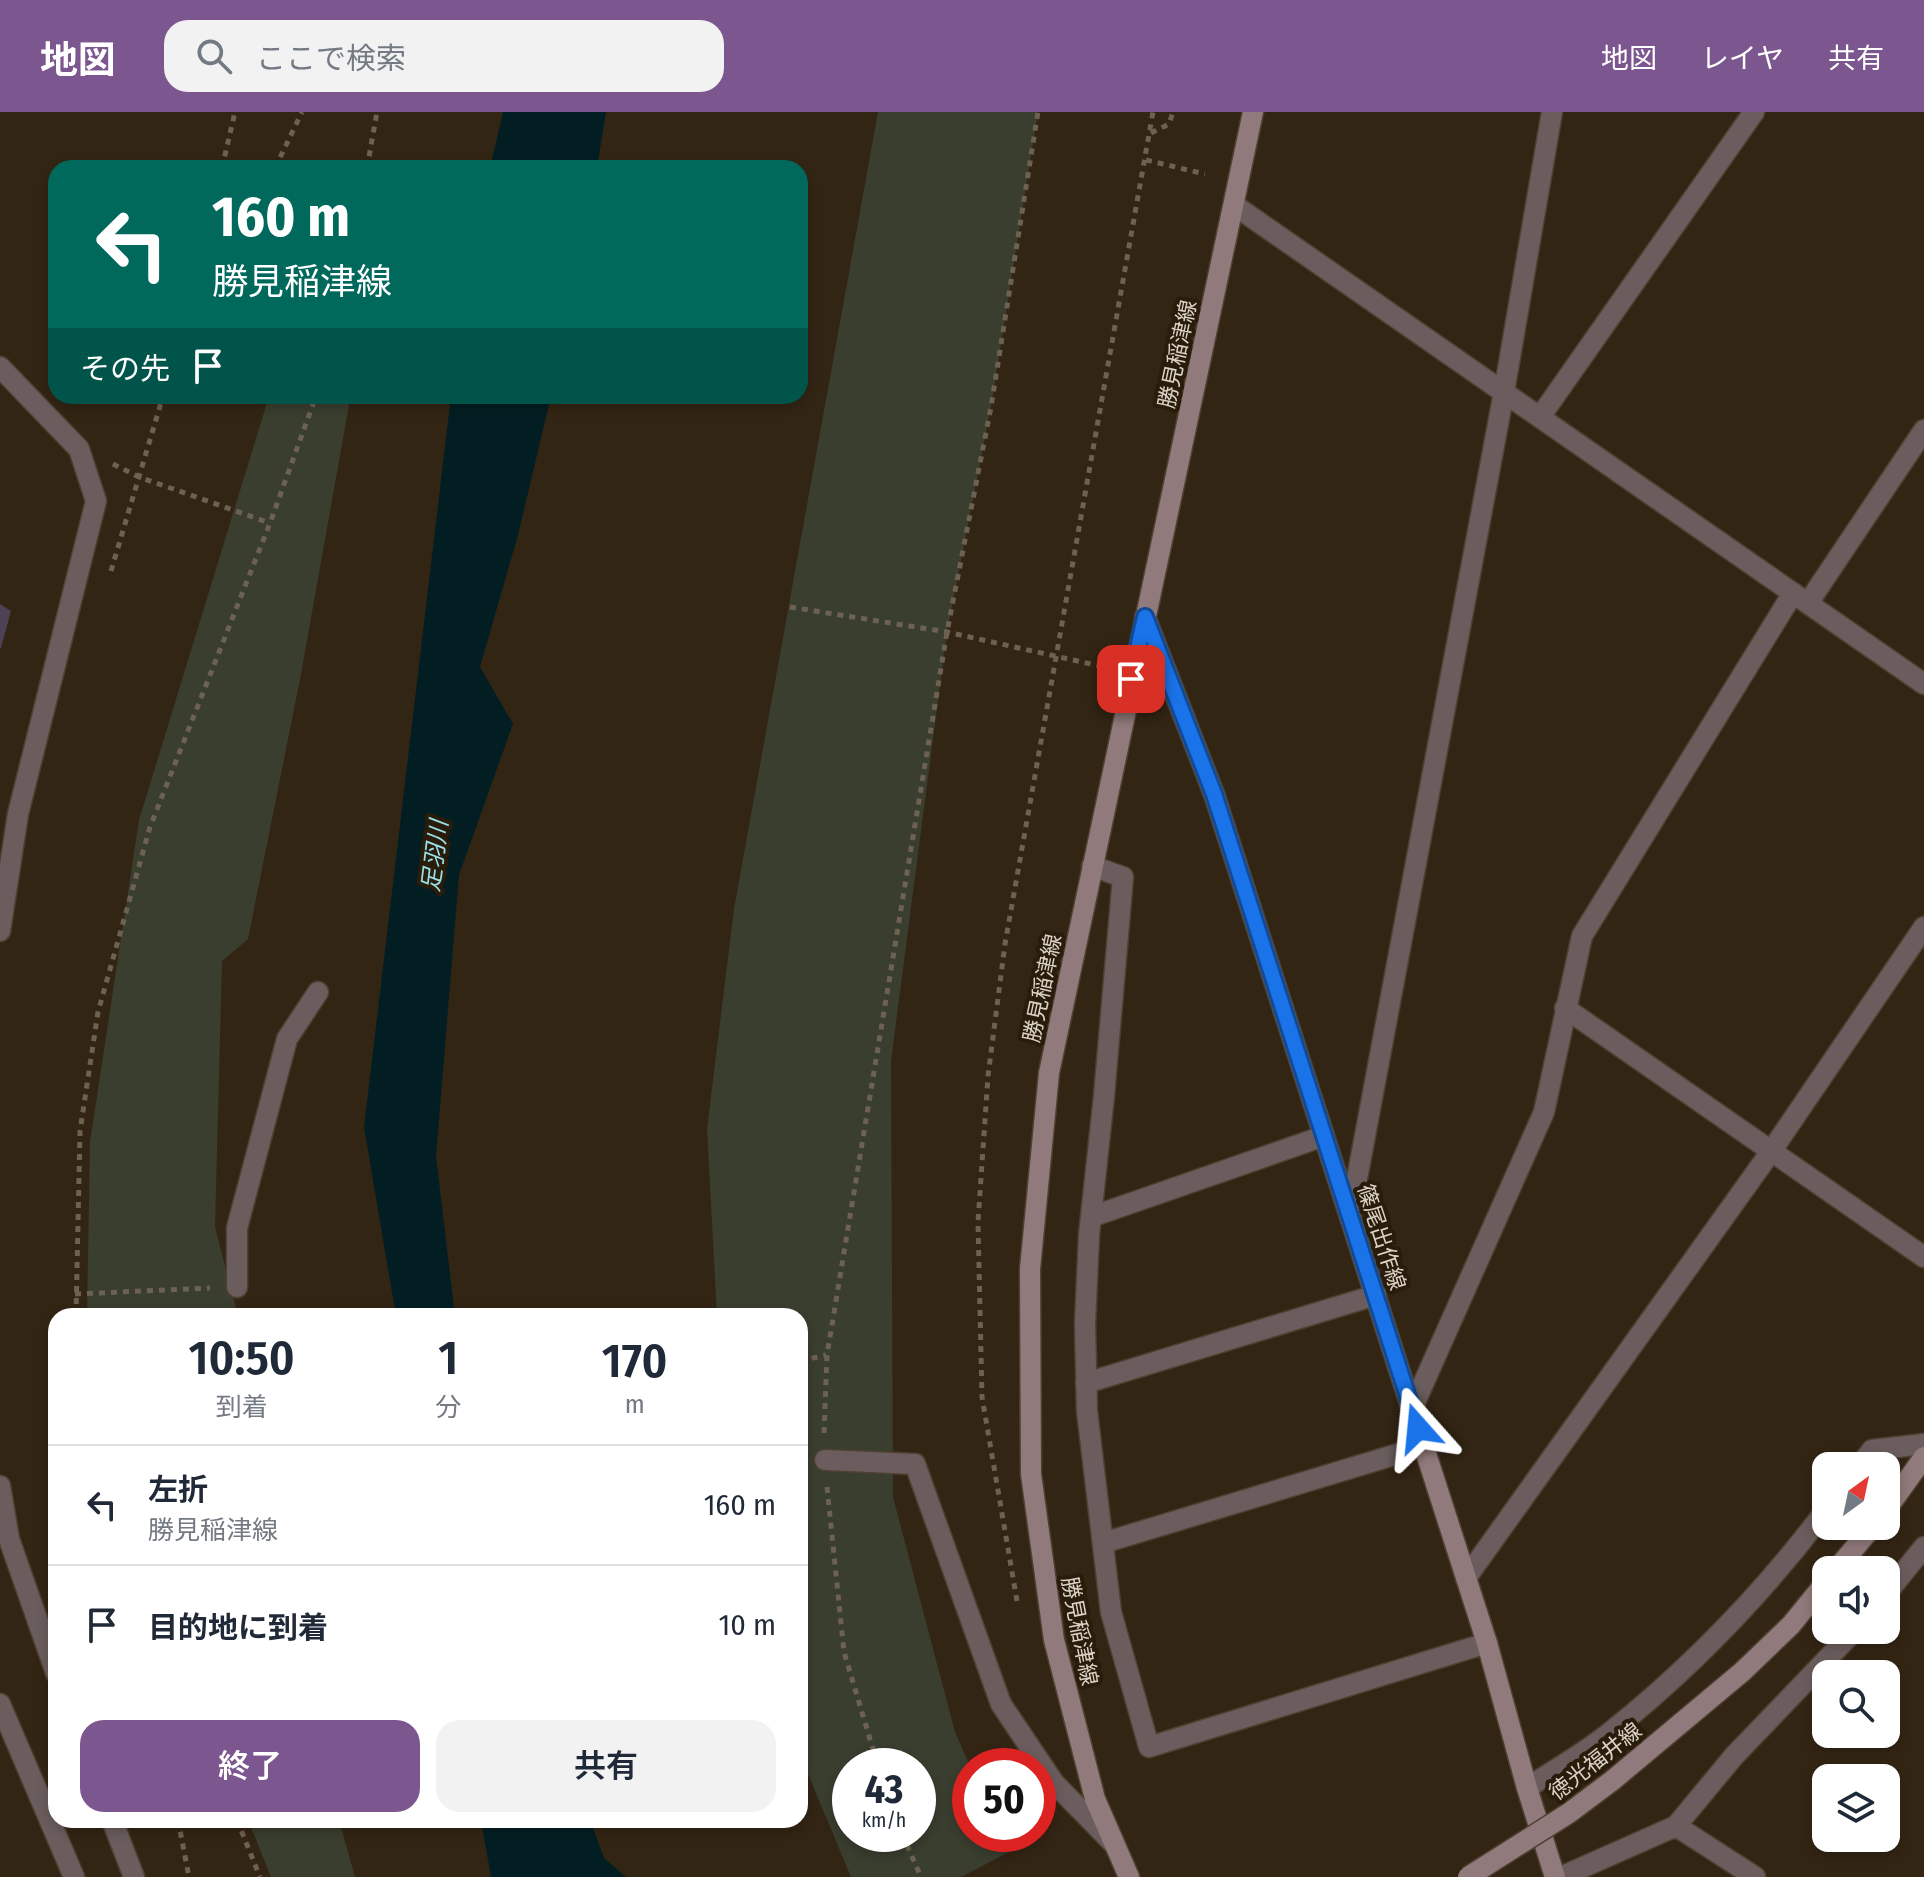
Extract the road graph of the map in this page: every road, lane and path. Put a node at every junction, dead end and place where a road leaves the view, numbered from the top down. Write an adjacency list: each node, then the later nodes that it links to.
1 (235, 112): 11 (path)
2 (302, 112): 12 (path)
3 (377, 112): 13 (path)
4 (1038, 112): 27 (path)
5 (1153, 112): 10 (path)
6 (1173, 112): 10 (path)
7 (1253, 112): 16 (main road, 勝見稲津線)
8 (1552, 112): 18 (street)
9 (1754, 112): 20 (street)
10 (1150, 133): 14 (path)
11 (224, 160)
12 (279, 160)
13 (368, 160)
14 (1146, 160): 15 (path); 28 (path)
15 (1205, 174)
16 (1234, 205): 18 (street); 26 (main road, 勝見稲津線)
17 (0, 367): 22 (street)
18 (1504, 392): 20 (street); 38 (street)
19 (313, 404): 23 (path)
20 (1540, 417): 24 (street)
21 (1924, 430): 24 (street)
22 (79, 449): 23 (path); 33 (street)
23 (270, 523): 42 (path)
24 (1800, 598): 30 (street); 35 (street)
25 (790, 607): 27 (path)
26 (1145, 617): 31 (main road, 勝見稲津線); 36 (main road, 篠尾出作線)
27 (947, 632): 28 (path); 45 (path)
28 (1057, 655): 29 (path); 64 (path)
29 (1110, 668)
30 (1924, 684)
31 (1092, 866): 39 (street); 77 (main road, 勝見稲津線)
32 (1924, 927): 37 (street)
33 (0, 931)
34 (318, 992): 41 (street)
35 (1565, 1008): 37 (street); 48 (street)
36 (1324, 1136): 38 (main road, 篠尾出作線); 39 (street)
37 (1772, 1150): 40 (street); 62 (street)
38 (1350, 1216): 43 (main road, 篠尾出作線)
39 (1091, 1217): 47 (street)
40 (1924, 1257)
41 (237, 1287): 42 (path)
42 (75, 1294): 44 (path)
43 (1376, 1295): 47 (street); 48 (main road, 篠尾出作線)
44 (76, 1308)
45 (827, 1355): 46 (path); 53 (path)
46 (808, 1359)
47 (1086, 1383): 58 (street)
48 (1412, 1409): 50 (main road, 篠尾出作線)
49 (1924, 1444): 51 (street)
50 (1424, 1446): 58 (street); 62 (main road, 篠尾出作線)
51 (1870, 1452)
52 (1924, 1457): 55 (main road)
53 (825, 1460): 69 (path); 77 (street)
54 (0, 1486): 67 (street)
55 (1900, 1490)
56 (1812, 1528): 70 (street)
57 (1861, 1540): 60 (main road)
58 (1103, 1543): 65 (street)
59 (1924, 1547): 61 (street)
60 (1848, 1556)
61 (1900, 1577)
62 (1466, 1578): 65 (main road, 篠尾出作線)
63 (1812, 1599): 85 (main road, 徳光福井線, bridge)
64 (1020, 1617)
65 (1487, 1643): 70 (main road, 篠尾出作線)
66 (1842, 1644): 72 (street)
67 (48, 1650)
68 (0, 1704): 71 (street)
69 (873, 1748)
70 (1527, 1788): 86 (main road, 篠尾出作線)
71 (48, 1816)
72 (1676, 1826): 86 (street); 87 (street)
73 (53, 1828): 79 (street)
74 (115, 1828): 80 (street)
75 (180, 1828): 81 (path)
76 (240, 1828): 82 (path)
77 (1116, 1846): 84 (main road, 勝見稲津線)
78 (910, 1852): 83 (path)
79 (74, 1877)
80 (134, 1877)
81 (189, 1877)
82 (260, 1877)
83 (921, 1877)
84 (1129, 1877)
85 (1468, 1877)
86 (1558, 1877)
87 (1755, 1877)

